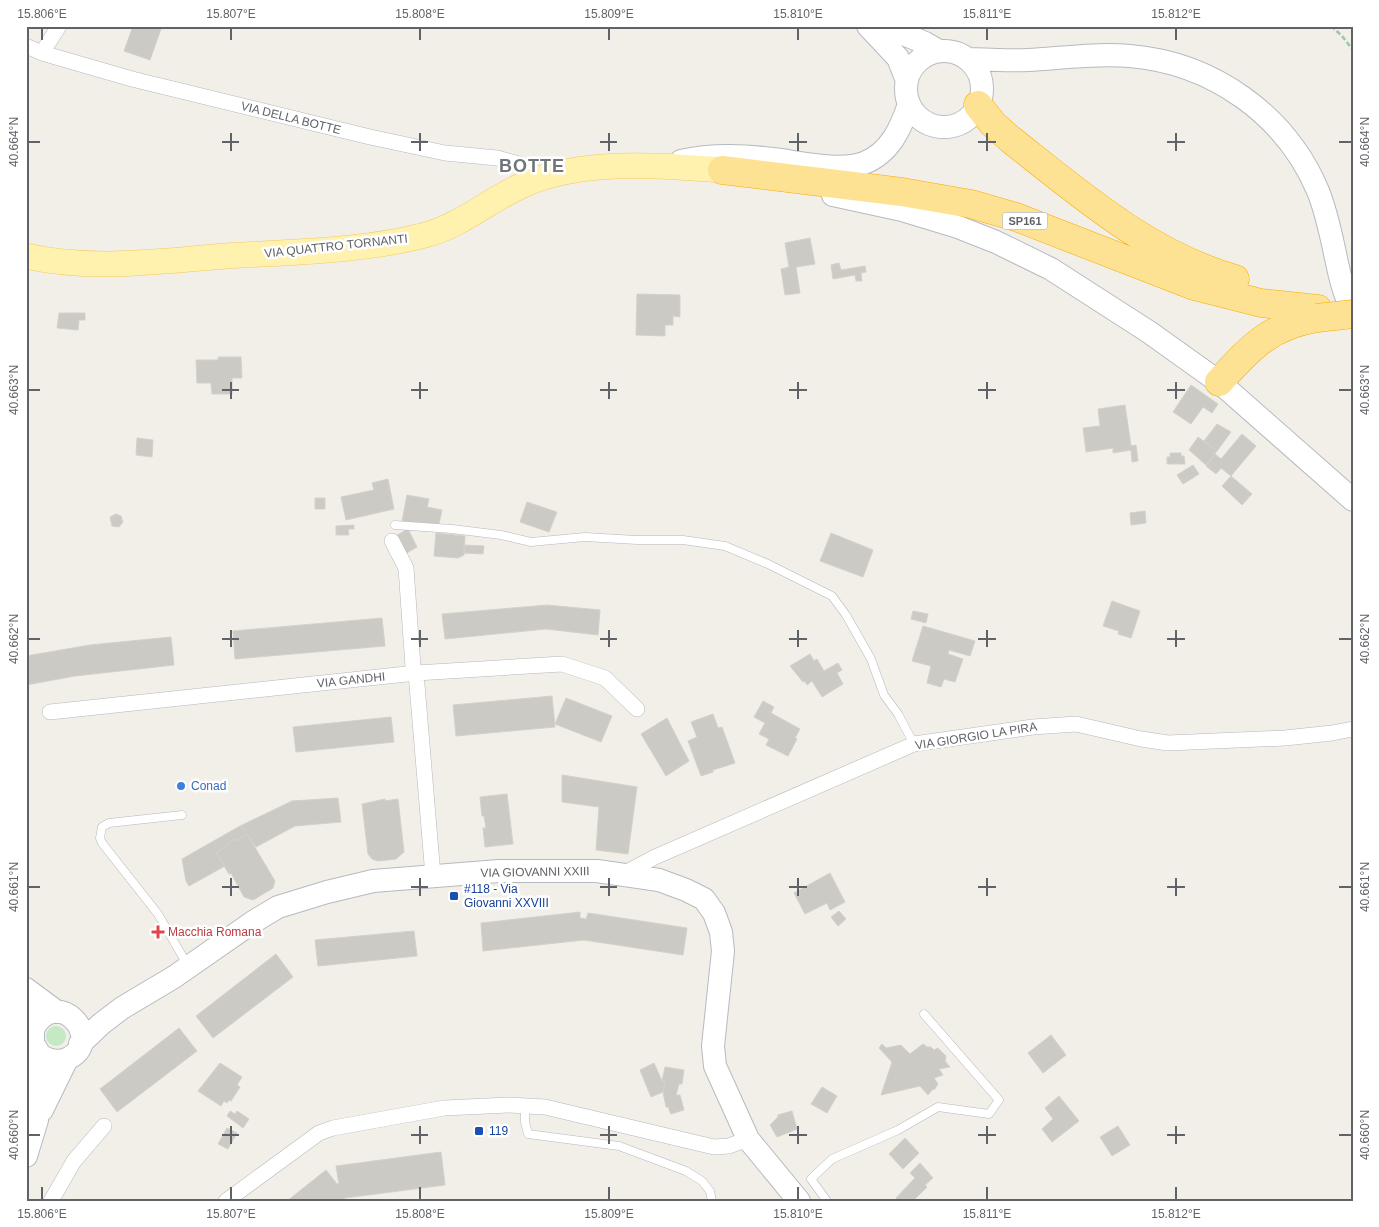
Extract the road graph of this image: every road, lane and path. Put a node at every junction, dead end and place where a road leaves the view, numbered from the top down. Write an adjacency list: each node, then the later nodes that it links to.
1 (59, 26): 8 (street)
2 (868, 26): 11 (main road)
3 (884, 26): 7 (main road)
4 (1331, 26): 6 (path)
5 (26, 46): 8 (street, VIA DELLA BOTTE)
6 (1353, 50)
7 (939, 51): 9 (main road); 11 (main road)
8 (42, 53): 16 (street, VIA DELLA BOTTE)
9 (967, 59): 10 (main road); 12 (main road)
10 (1025, 60): 12 (main road); 21 (main road)
11 (907, 81): 13 (main road)
12 (980, 96): 13 (main road); 19 (highway, SP161)
13 (909, 104): 14 (main road)
14 (662, 166): 15 (main road, VIA QUATTRO TORNANTI); 16 (main road, VIA QUATTRO TORNANTI)
15 (722, 170): 19 (highway, SP161); 22 (main road)
16 (536, 180): 17 (main road, VIA QUATTRO TORNANTI)
17 (26, 256)
18 (1353, 303): 19 (highway, SP161)
19 (1318, 308): 20 (highway, SP161); 21 (highway, SP161, bridge); 22 (highway, SP161)
20 (1353, 310)
21 (1353, 315)
22 (1219, 382): 23 (main road)
23 (1353, 500)
24 (395, 525): 30 (lane)
25 (392, 541): 26 (street)
26 (416, 673): 27 (street, VIA GANDHI); 28 (street, VIA GANDHI); 33 (street)
27 (638, 709)
28 (50, 712)
29 (1353, 729): 30 (street, VIA GIORGIO LA PIRA)
30 (914, 744): 32 (street, VIA GIORGIO LA PIRA)
31 (182, 815): 34 (lane)
32 (623, 874): 33 (main road, VIA GIOVANNI XXIII); 45 (main road, VIA GIOVANNI XXIII)
33 (433, 876): 34 (main road, VIA GIOVANNI XXIII)
34 (189, 967): 36 (main road, VIA GIOVANNI XXIII)
35 (26, 988): 38 (main road)
36 (122, 1008): 38 (main road, VIA GIOVANNI XXIII); 40 (main road, VIA GIOVANNI XXIII)
37 (924, 1014): 51 (lane)
38 (65, 1015): 39 (main road); 40 (main road)
39 (30, 1019): 41 (main road)
40 (74, 1051): 41 (main road); 43 (main road, VIA GIOVANNI XXIII)
41 (40, 1055): 43 (main road)
42 (525, 1106): 45 (street); 48 (street); 49 (lane)
43 (37, 1120): 46 (main road)
44 (104, 1126): 47 (street)
45 (748, 1139): 50 (main road, VIA GIOVANNI XXIII)
46 (26, 1156)
47 (51, 1201)
48 (226, 1201)
49 (712, 1201)
50 (799, 1201)
51 (827, 1201)

